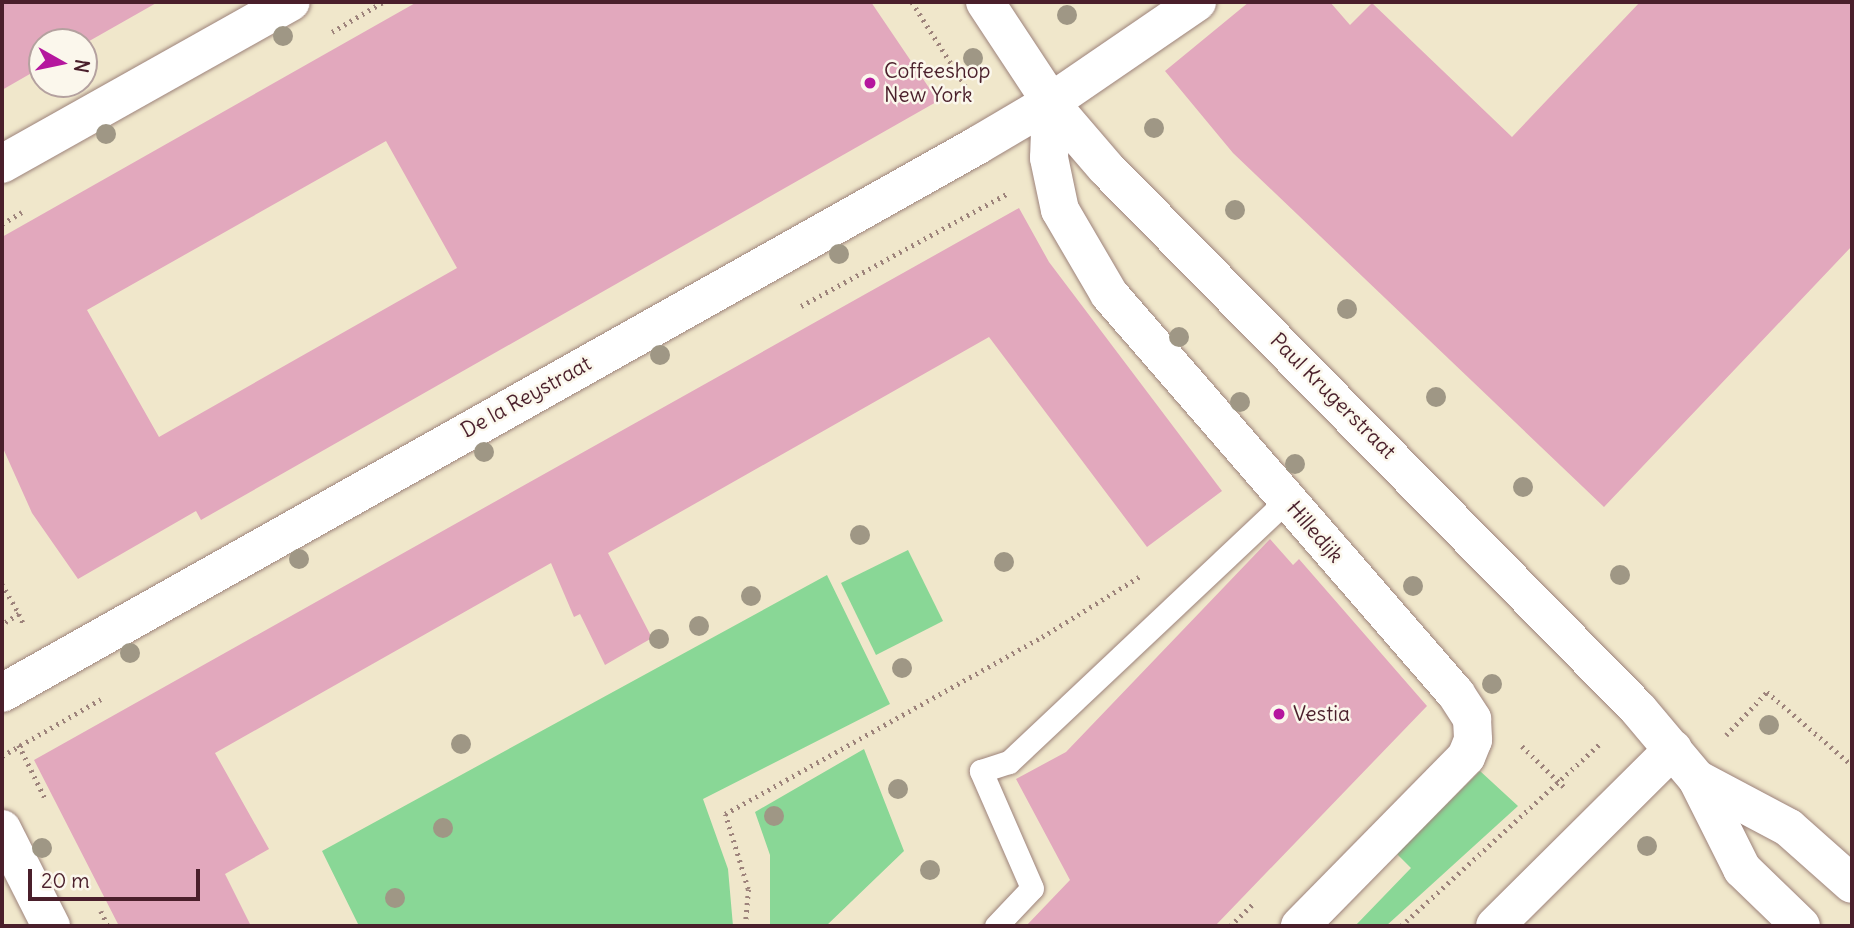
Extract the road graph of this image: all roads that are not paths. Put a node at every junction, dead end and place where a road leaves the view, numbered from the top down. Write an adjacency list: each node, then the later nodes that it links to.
1 (291, 2): 5 (street)
2 (985, 2): 4 (street, Paul Krugerstraat)
3 (1197, 2): 4 (street, De la Reystraat)
4 (1051, 102): 6 (street, Hilledijk); 7 (street, De la Reystraat); 8 (street, Paul Krugerstraat)
5 (2, 164)
6 (1287, 500): 13 (lane); 14 (street, Hilledijk)
7 (2, 693)
8 (1673, 749): 9 (street, Paul Krugerstraat); 15 (street)
9 (1697, 779): 11 (street, Paul Krugerstraat); 16 (street, Paul Krugerstraat)
10 (2, 829): 12 (street)
11 (1852, 884)
12 (51, 926)
13 (996, 926)
14 (1300, 926)
15 (1496, 926)
16 (1801, 926)

